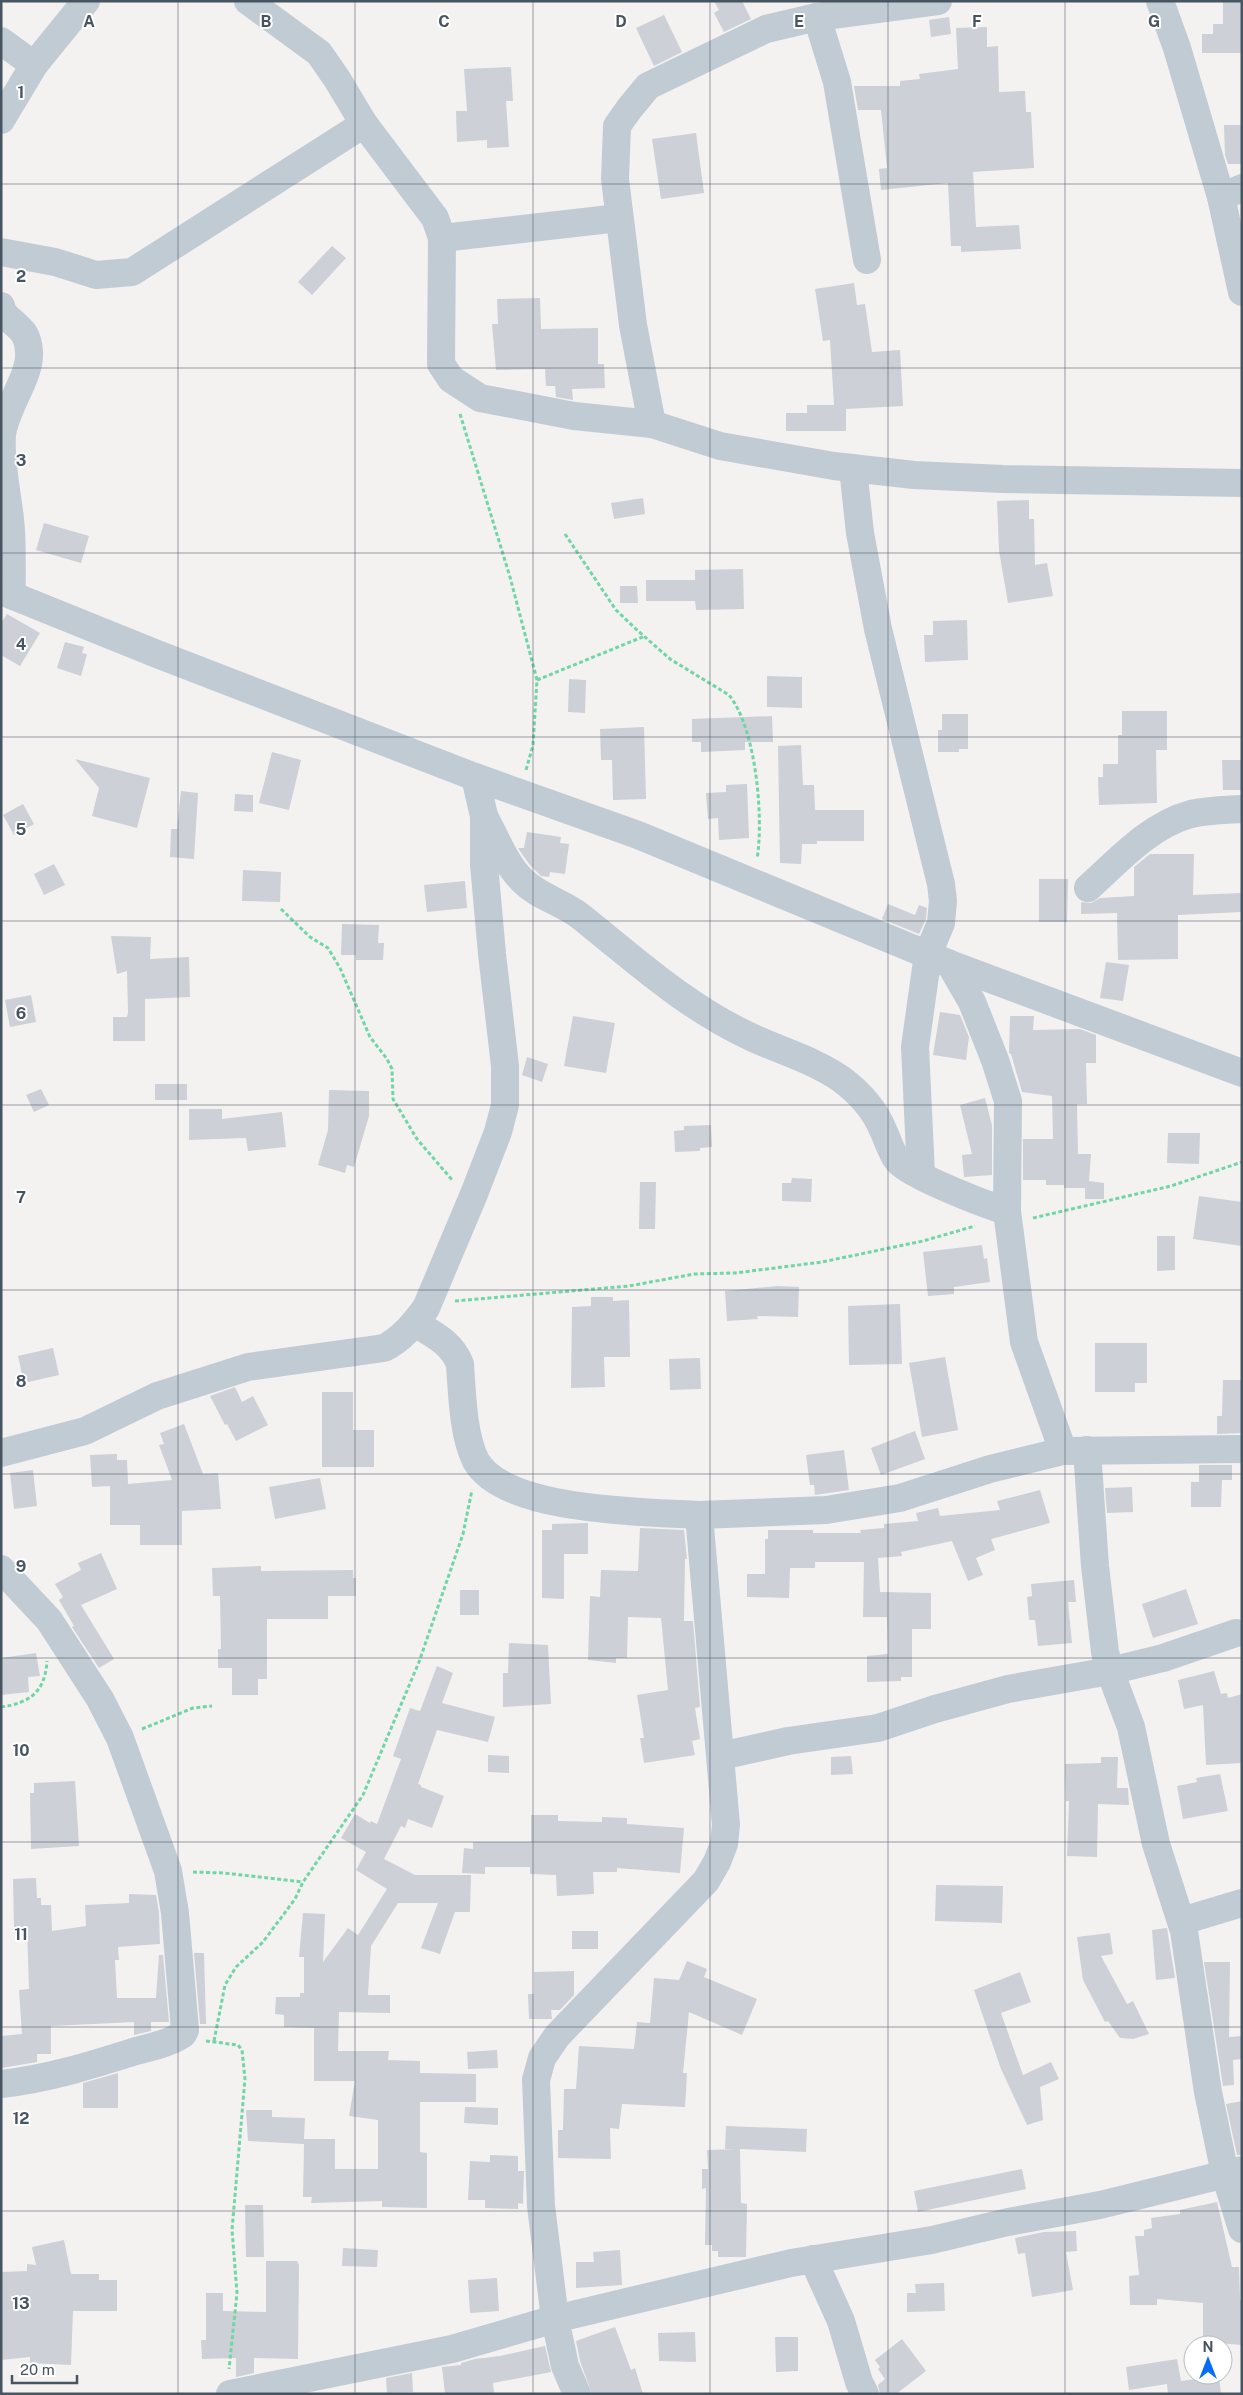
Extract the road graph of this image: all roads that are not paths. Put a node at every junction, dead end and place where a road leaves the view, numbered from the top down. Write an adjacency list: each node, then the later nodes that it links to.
1 (86, 1): 7 (street)
2 (248, 1): 9 (street)
3 (938, 1): 5 (street)
4 (1160, 1): 10 (street)
5 (817, 17): 11 (street); 14 (street)
6 (1, 41): 7 (street)
7 (34, 66): 8 (street)
8 (1, 120)
9 (364, 124): 12 (street); 13 (street)
10 (1231, 192): 15 (street)
11 (619, 218): 12 (street); 17 (street)
12 (442, 238): 17 (street)
13 (1, 252)
14 (867, 260)
15 (1242, 292)
16 (1, 306): 20 (street)
17 (652, 424): 18 (street)
18 (853, 468): 19 (street); 25 (street)
19 (1242, 483)
20 (7, 593): 21 (street)
21 (475, 777): 23 (street); 25 (street)
22 (1242, 809): 24 (street)
23 (484, 816): 27 (street); 29 (street)
24 (1088, 888)
25 (939, 959): 26 (street); 27 (street); 28 (street)
26 (1242, 1072)
27 (921, 1175): 28 (street)
28 (1008, 1217): 31 (street)
29 (421, 1316): 32 (street); 33 (street)
30 (1242, 1449): 31 (street)
31 (1075, 1451): 33 (street); 36 (street)
32 (1, 1453)
33 (699, 1515): 37 (street)
34 (1, 1569): 40 (street)
35 (1236, 1634): 36 (street)
36 (1110, 1671): 37 (street); 39 (street)
37 (721, 1756): 44 (street)
38 (1242, 1903): 39 (street)
39 (1182, 1921): 41 (street)
40 (1, 2084)
41 (1234, 2172): 42 (street); 43 (street)
42 (1242, 2229)
43 (814, 2259): 44 (street); 47 (street)
44 (555, 2319): 45 (street); 46 (street)
45 (229, 2383)
46 (577, 2394)
47 (865, 2394)

